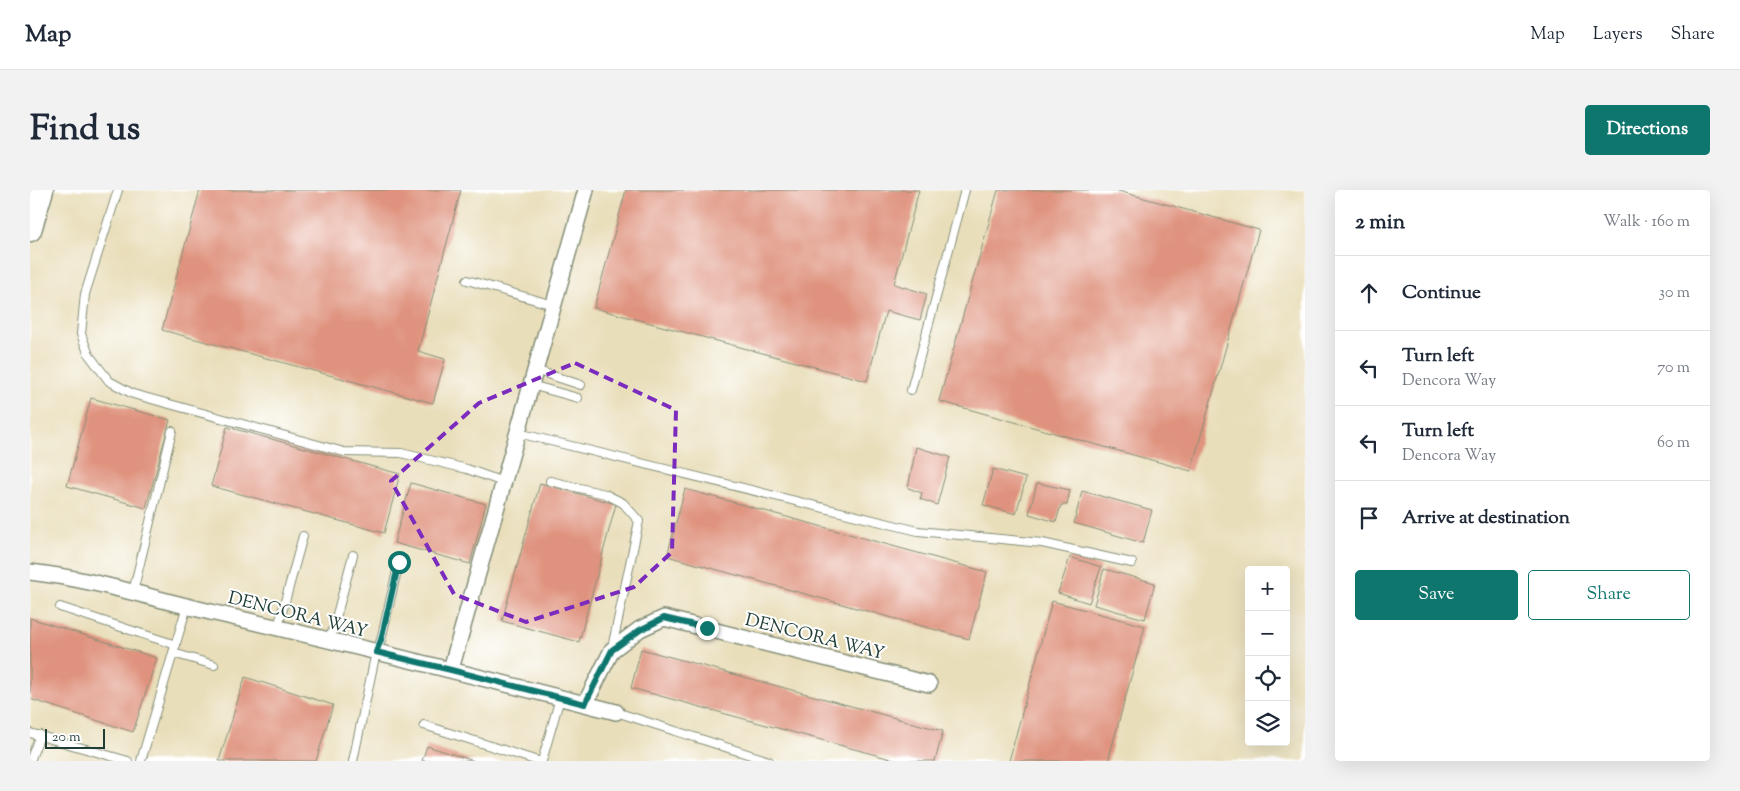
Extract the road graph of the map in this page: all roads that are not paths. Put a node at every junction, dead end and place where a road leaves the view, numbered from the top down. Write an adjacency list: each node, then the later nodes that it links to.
1 (42, 190): 5 (street)
2 (118, 190): 16 (lane)
3 (586, 190): 7 (street)
4 (965, 190): 11 (lane)
5 (30, 230)
6 (467, 280): 7 (lane)
7 (553, 305): 8 (street)
8 (535, 370): 9 (street); 10 (lane)
9 (531, 385): 12 (lane); 14 (street)
10 (581, 385)
11 (911, 390)
12 (578, 398)
13 (172, 431): 22 (lane)
14 (518, 433): 16 (street); 20 (lane)
15 (550, 481): 28 (lane)
16 (504, 482): 31 (street)
17 (304, 536): 25 (lane)
18 (353, 555): 26 (lane)
19 (399, 562): 29 (lane)
20 (1132, 563)
21 (30, 572): 22 (street, DENCORA WAY)
22 (133, 592): 23 (street, DENCORA WAY)
23 (188, 606): 25 (street, DENCORA WAY); 27 (lane)
24 (60, 607): 27 (lane)
25 (278, 627): 26 (street, DENCORA WAY)
26 (330, 640): 29 (street, DENCORA WAY)
27 (175, 649): 30 (lane); 41 (lane)
28 (612, 650): 32 (street, DENCORA WAY); 34 (street, DENCORA WAY)
29 (376, 652): 31 (street, DENCORA WAY); 42 (lane)
30 (214, 664)
31 (451, 670): 33 (street, DENCORA WAY)
32 (930, 684)
33 (560, 698): 34 (street, DENCORA WAY); 44 (lane)
34 (585, 704): 35 (street, DENCORA WAY)
35 (616, 712): 45 (lane)
36 (424, 725): 43 (lane)
37 (30, 733): 38 (lane)
38 (40, 736): 39 (lane); 40 (lane)
39 (30, 761)
40 (128, 761)
41 (141, 761)
42 (353, 761)
43 (538, 761)
44 (542, 761)
45 (769, 761)

